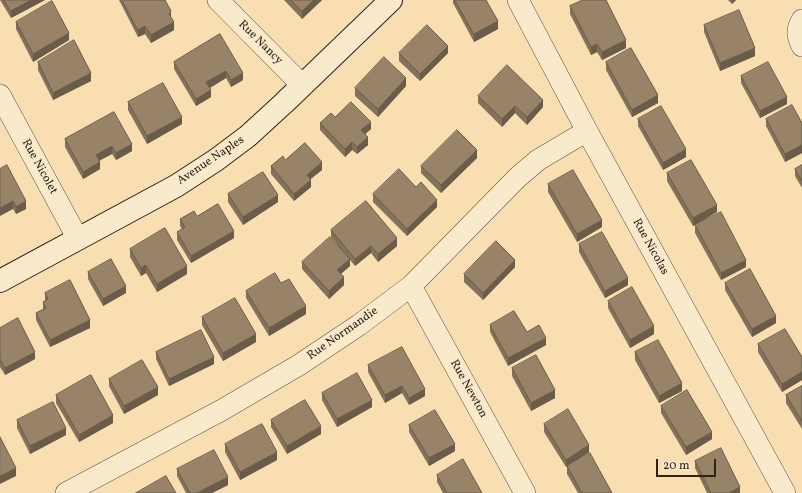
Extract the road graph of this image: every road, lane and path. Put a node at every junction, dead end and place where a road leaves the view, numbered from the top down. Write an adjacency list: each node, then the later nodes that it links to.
1 (218, 0): 6 (street, Rue Nancy)
2 (391, 0): 6 (street, Avenue Naples)
3 (518, 0): 8 (street, Rue Nicolas)
4 (802, 20): 5 (street)
5 (802, 46)
6 (302, 85): 9 (street, Avenue Naples)
7 (0, 94): 9 (street, Rue Nicolet)
8 (587, 131): 11 (street, Rue Normandie); 14 (street, Rue Nicolas)
9 (78, 239): 10 (street, Avenue Naples)
10 (0, 281)
11 (411, 286): 12 (street, Rue Normandie); 13 (street, Rue Newton)
12 (66, 493)
13 (525, 493)
14 (785, 493)

